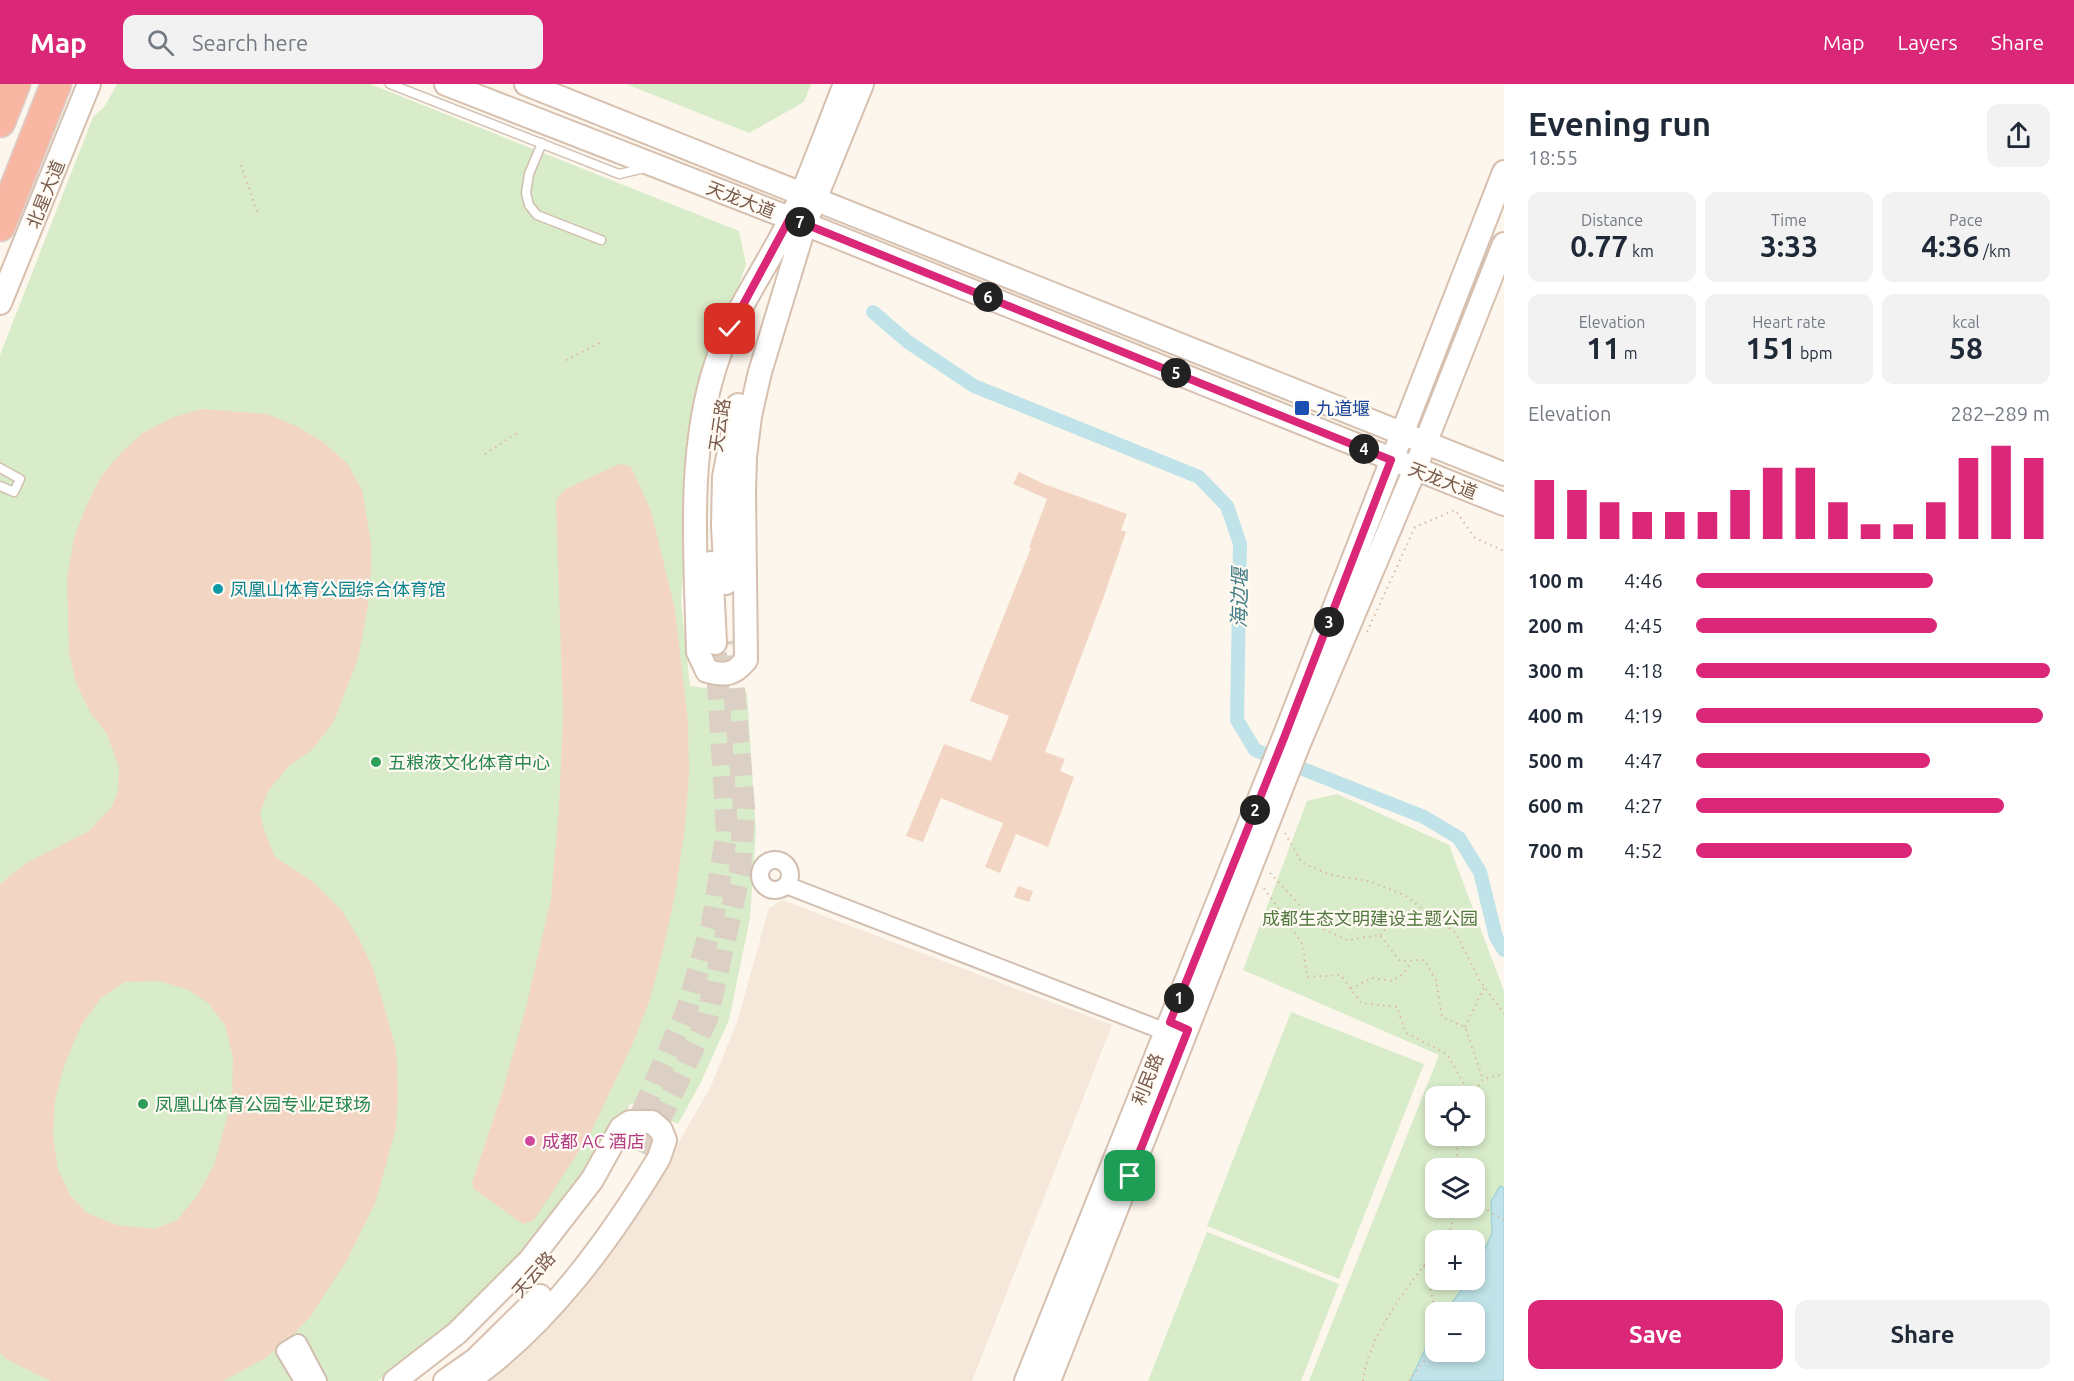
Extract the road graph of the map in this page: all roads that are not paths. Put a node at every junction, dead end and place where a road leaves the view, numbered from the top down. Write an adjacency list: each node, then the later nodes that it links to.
1 (15, 84): 9 (highway)
2 (56, 84): 15 (highway, 北星大道)
3 (89, 84): 18 (main road, 北星大道)
4 (390, 84): 10 (lane)
5 (446, 84): 11 (main road, 天龙大道)
6 (526, 84): 13 (main road, 天龙大道)
7 (845, 84): 13 (main road)
8 (862, 84): 13 (main road)
9 (0, 122)
10 (542, 143): 11 (lane); 16 (lane)
11 (654, 165): 14 (main road, 天龙大道)
12 (1504, 172): 19 (main road)
13 (808, 196): 14 (main road); 19 (main road, 天龙大道)
14 (798, 221): 14 (main road); 21 (main road, 天龙大道); 27 (main road, 天云路)
15 (0, 226)
16 (601, 240)
17 (1504, 244): 20 (main road)
18 (0, 303)
19 (1400, 434): 20 (main road, 天龙大道); 21 (main road)
20 (1424, 444): 23 (main road); 24 (main road, 天龙大道)
21 (1391, 460): 23 (main road, 天龙大道); 28 (main road)
22 (0, 468): 25 (lane)
23 (1415, 469): 26 (main road, 天龙大道); 28 (main road)
24 (1504, 474)
25 (0, 487)
26 (1504, 504)
27 (722, 642)
28 (1291, 742): 30 (main road, 利民路)
29 (788, 881): 30 (street)
30 (1177, 1031): 37 (main road, 利民路); 38 (main road, 利民路)
31 (303, 1381): 32 (street)
32 (318, 1381)
33 (395, 1381): 36 (main road)
34 (414, 1381): 35 (main road, 天云路)
35 (445, 1381)
36 (468, 1381)
37 (1026, 1381)
38 (1049, 1381)

